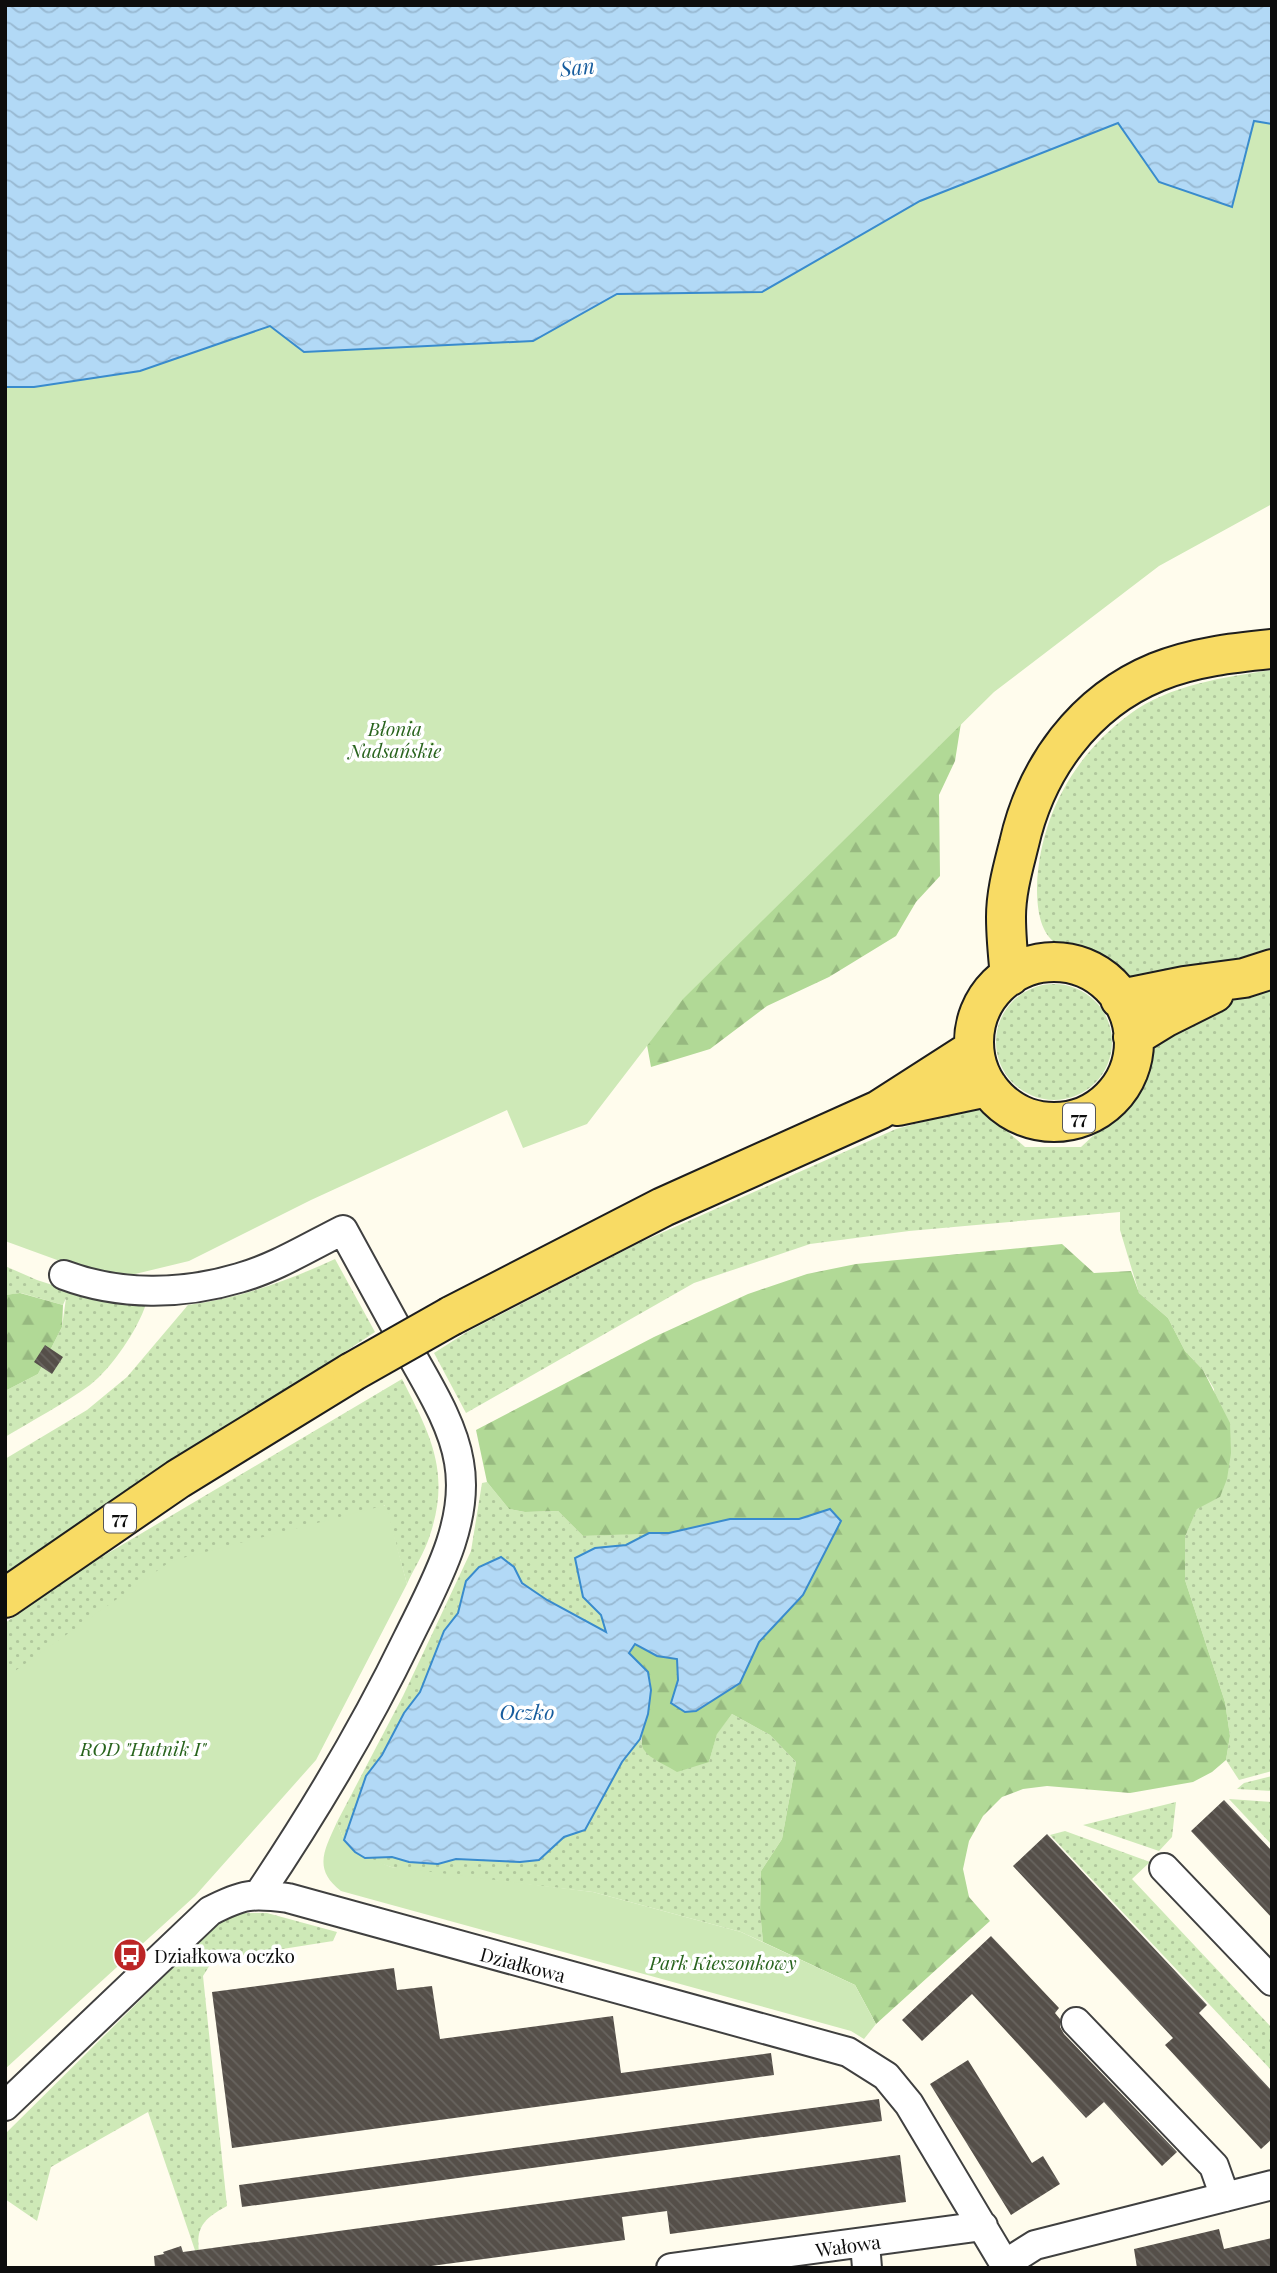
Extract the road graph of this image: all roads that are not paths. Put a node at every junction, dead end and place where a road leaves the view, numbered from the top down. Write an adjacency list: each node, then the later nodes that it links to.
1 (1272, 649): 2 (main road)
2 (1019, 844): 3 (main road); 5 (main road)
3 (1049, 963): 5 (main road, 77); 6 (main road, 77)
4 (1258, 974): 6 (main road); 7 (main road)
5 (1010, 976): 8 (main road, 77)
6 (1120, 999): 7 (main road, 77)
7 (1133, 1037): 9 (main road, 77)
8 (974, 1049): 9 (main road, 77); 10 (main road, 77)
9 (988, 1087): 10 (main road, 77)
10 (879, 1110): 12 (main road, 77, bridge)
11 (64, 1275): 14 (street)
12 (5, 1598)
13 (1164, 1868): 15 (street)
14 (259, 1894): 17 (street, Działkowa); 20 (street, Działkowa)
15 (1272, 1981)
16 (1076, 2022): 19 (street)
17 (5, 2105)
18 (1272, 2185): 19 (street)
19 (1225, 2197): 22 (street)
20 (983, 2226): 21 (street, Wałowa); 22 (street, Działkowa)
21 (866, 2255): 23 (street, Wałowa)
22 (1006, 2266)
23 (671, 2268)

